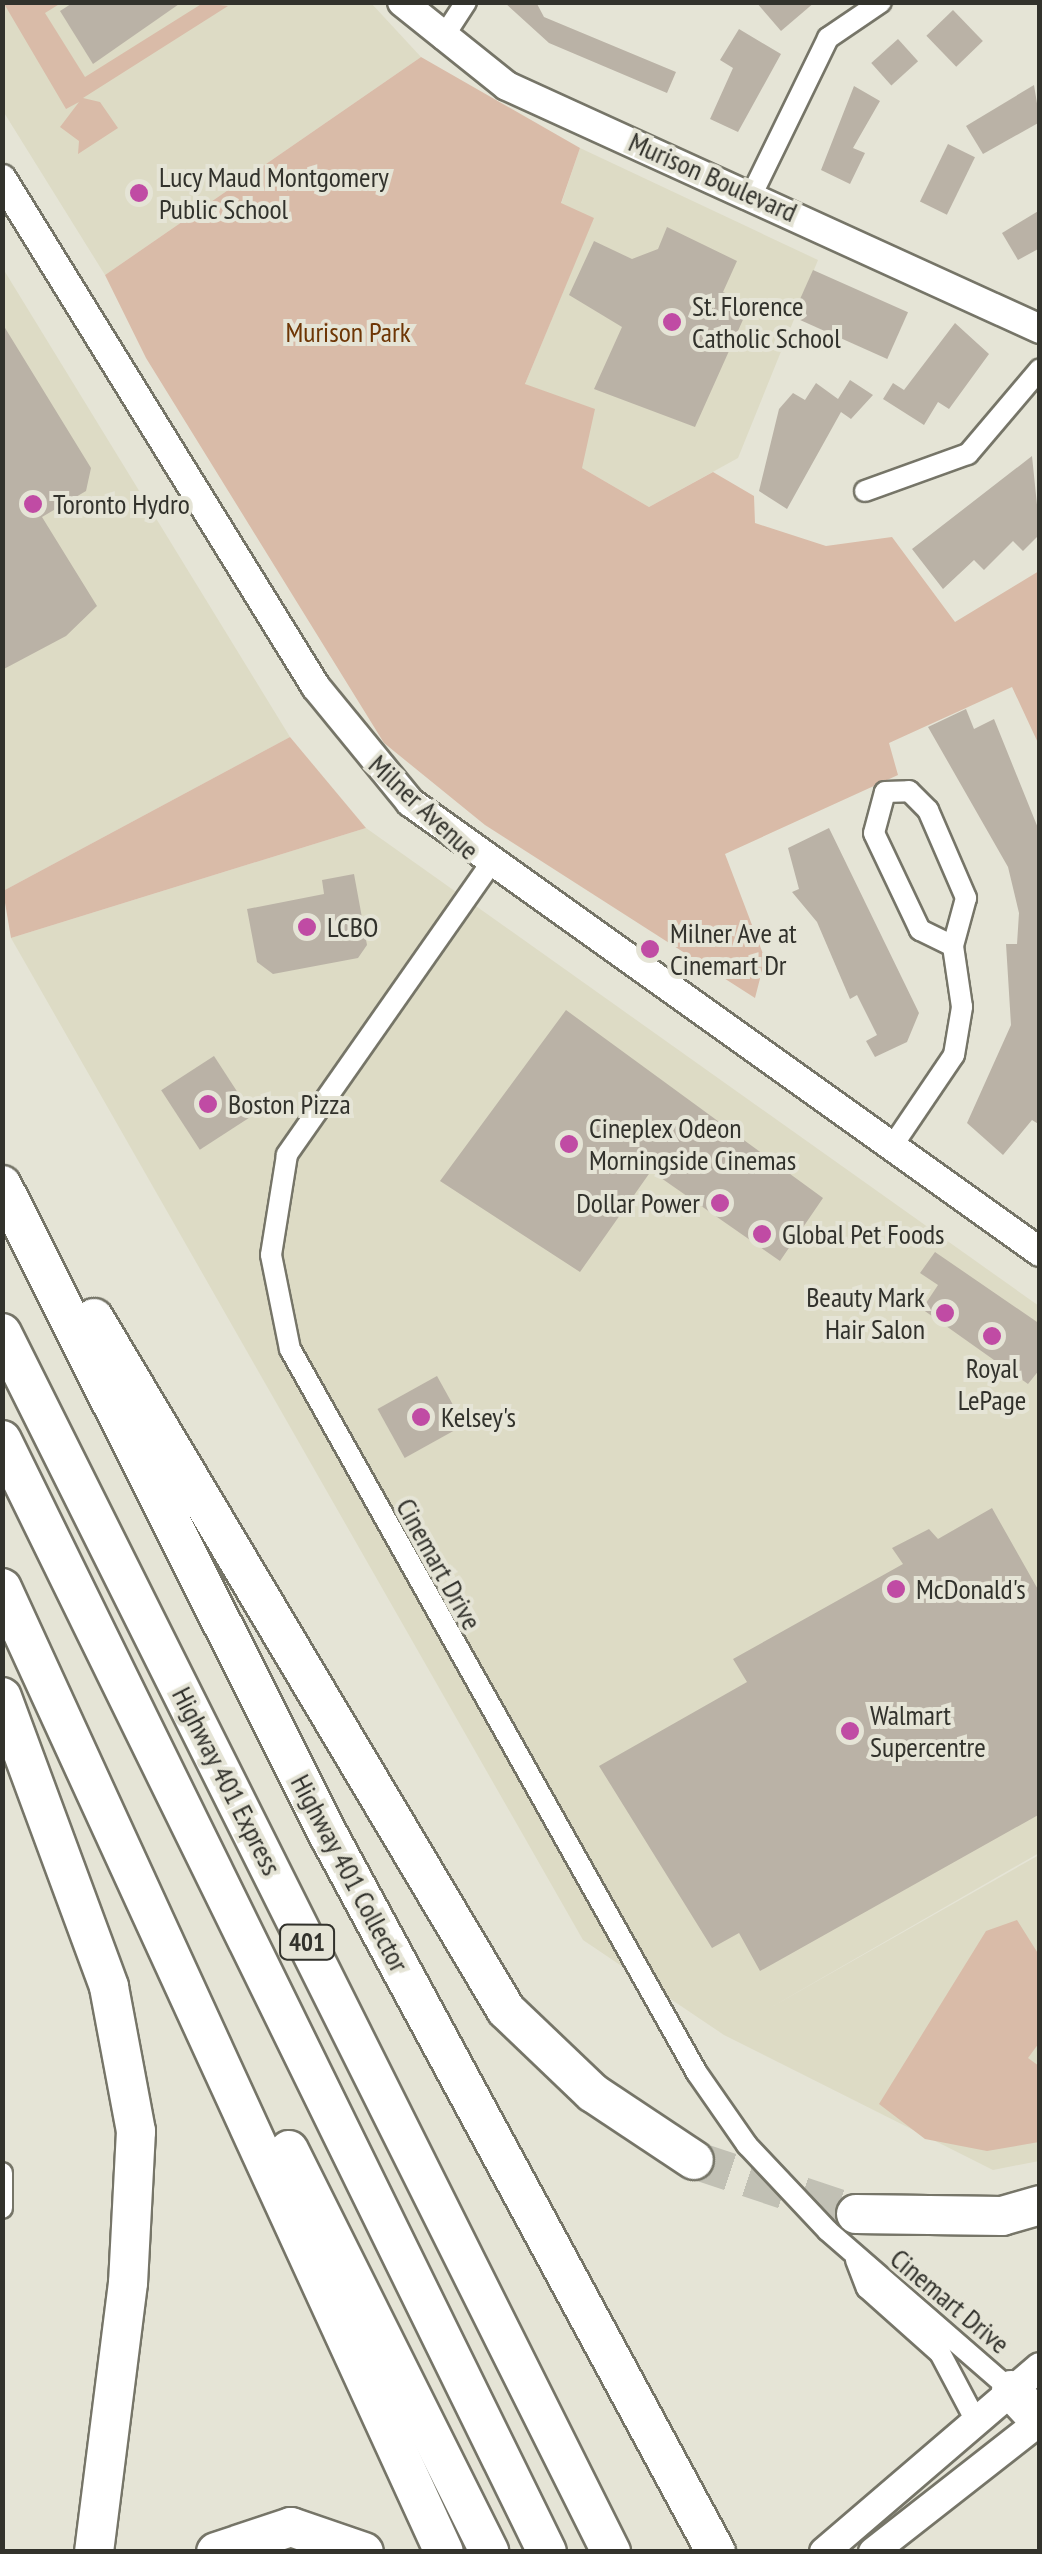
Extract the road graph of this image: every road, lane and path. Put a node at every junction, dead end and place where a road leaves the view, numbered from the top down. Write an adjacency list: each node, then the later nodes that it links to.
1 (402, 2): 4 (main road, Murison Boulevard)
2 (466, 2): 4 (street)
3 (881, 2): 6 (street)
4 (442, 38): 6 (main road, Murison Boulevard)
5 (2, 179): 10 (main road, Milner Avenue)
6 (752, 194): 7 (main road, Murison Boulevard)
7 (1040, 329)
8 (1040, 368): 9 (street)
9 (866, 490)
10 (489, 866): 12 (main road, Milner Avenue); 26 (street, Cinemart Drive)
11 (952, 946): 11 (street); 12 (street)
12 (891, 1148): 15 (main road, Milner Avenue)
13 (2, 1161): 21 (highway)
14 (2, 1185): 37 (highway, Highway 401 Collector / 401)
15 (1040, 1252)
16 (2, 1333): 36 (highway, Highway 401 Express / 401)
17 (2, 1440): 35 (highway, Highway 401 Express / 401)
18 (2, 1588): 20 (highway)
19 (2, 1698): 30 (highway)
20 (106, 1804): 33 (highway); 34 (highway)
21 (694, 2160)
22 (2, 2173): 24 (street)
23 (1040, 2205): 25 (highway)
24 (2, 2208)
25 (856, 2214)
26 (853, 2254): 27 (street, Cinemart Drive); 28 (street, Cinemart Drive)
27 (1025, 2378): 28 (main road); 29 (highway)
28 (976, 2421): 38 (main road)
29 (1040, 2421): 39 (main road)
30 (94, 2552)
31 (216, 2552): 32 (highway)
32 (364, 2552)
33 (444, 2552)
34 (489, 2552)
35 (546, 2552)
36 (611, 2552)
37 (716, 2552)
38 (824, 2552)
39 (873, 2552)

